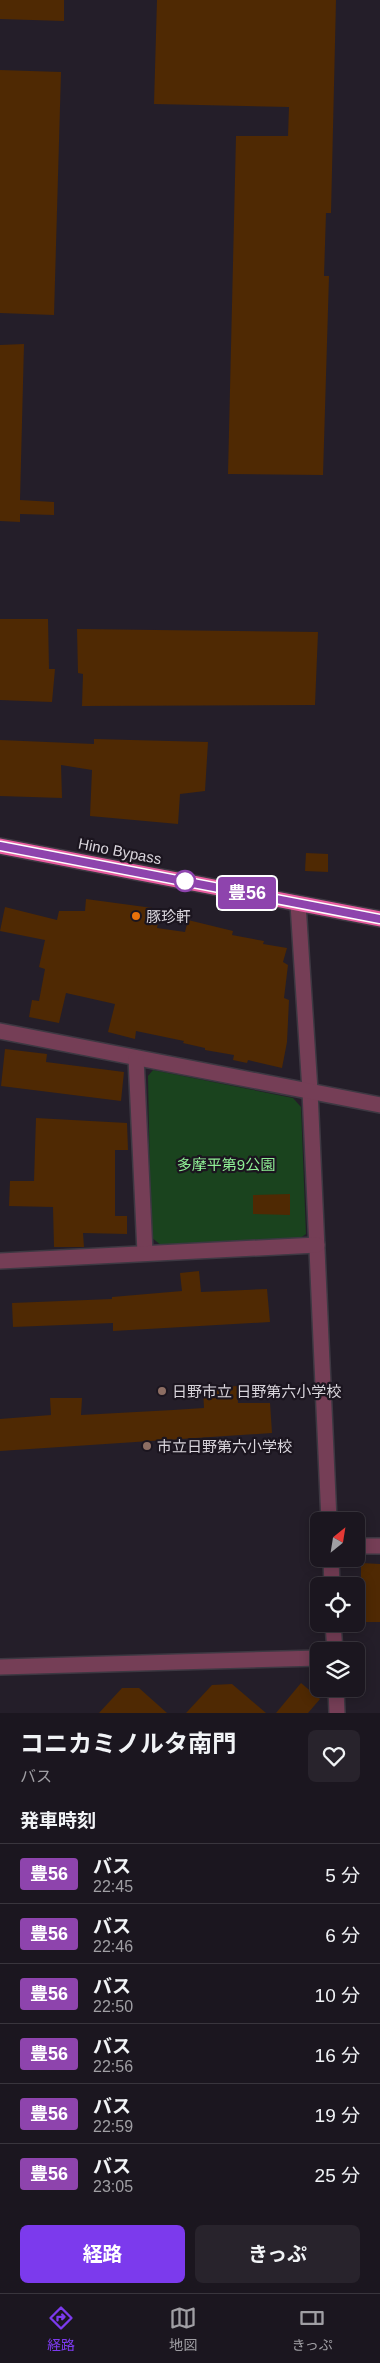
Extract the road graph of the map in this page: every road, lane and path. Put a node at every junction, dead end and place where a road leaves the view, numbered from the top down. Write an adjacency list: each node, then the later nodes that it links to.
1 (0, 846): 2 (highway, Hino Bypass)
2 (298, 904): 3 (highway, Hino Bypass); 6 (street)
3 (380, 918)
4 (0, 1031): 5 (street)
5 (136, 1058): 6 (street); 9 (street)
6 (310, 1091): 7 (street); 8 (street)
7 (380, 1105)
8 (317, 1245): 9 (street); 11 (street)
9 (146, 1253): 10 (street)
10 (0, 1261)
11 (329, 1512)
12 (365, 1546): 13 (street)
13 (380, 1546)
14 (310, 1658): 15 (street)
15 (0, 1667)
16 (336, 1697): 17 (street)
17 (337, 1713)

